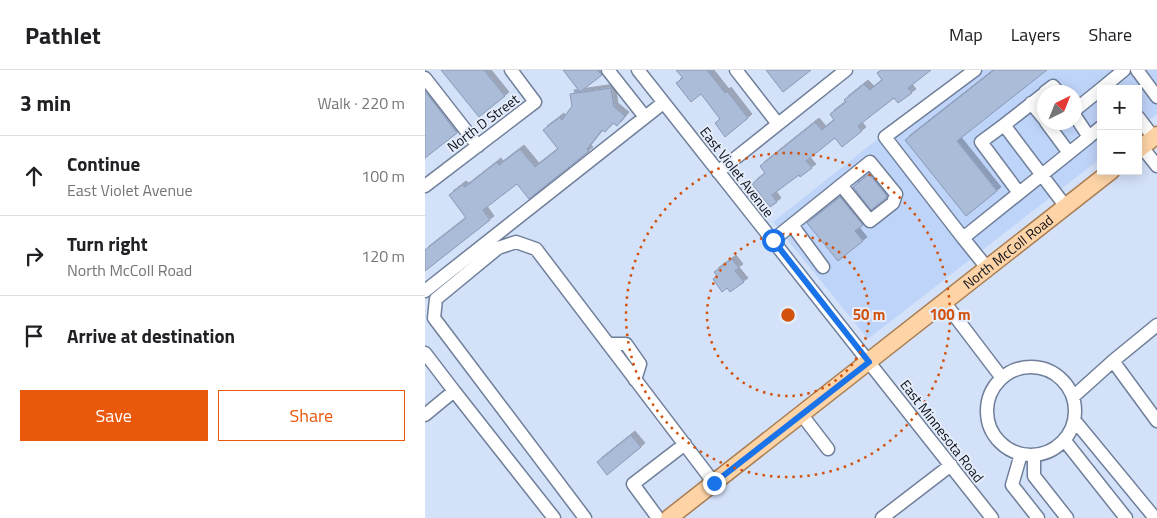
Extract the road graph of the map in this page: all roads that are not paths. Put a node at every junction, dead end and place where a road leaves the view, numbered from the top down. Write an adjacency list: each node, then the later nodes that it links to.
1 (511, 70): 27 (street, North D Street)
2 (608, 70): 18 (street)
3 (638, 70): 14 (street, East Violet Avenue)
4 (736, 70): 19 (street)
5 (846, 70): 19 (street)
6 (975, 70): 38 (street)
7 (1124, 70): 10 (street)
8 (1137, 70): 12 (street)
9 (425, 78): 27 (street)
10 (1110, 85)
11 (1097, 96): 16 (street)
12 (1157, 97)
13 (1037, 99): 15 (street)
14 (663, 103): 18 (street); 30 (street, East Violet Avenue)
15 (1031, 103): 17 (street); 20 (street)
16 (1082, 105)
17 (1037, 111)
18 (645, 117): 42 (street)
19 (778, 124): 30 (street)
20 (1004, 124): 31 (street); 35 (street)
21 (1082, 126): 25 (street)
22 (1142, 127): 26 (street)
23 (1052, 130): 28 (street)
24 (1098, 130): 25 (street)
25 (1089, 137): 28 (street)
26 (1148, 142): 29 (street)
27 (478, 146): 34 (street, North D Street)
28 (1069, 153): 31 (street)
29 (1157, 166)
30 (718, 172): 39 (street, East Violet Avenue)
31 (1042, 175): 35 (street); 36 (street)
32 (1106, 175): 36 (main road, North McColl Road)
33 (841, 185): 33 (street); 37 (street)
34 (425, 186)
35 (1019, 193): 38 (street)
36 (1066, 207): 41 (main road, North McColl Road)
37 (792, 225): 39 (street); 40 (street)
38 (963, 238): 41 (street)
39 (773, 240): 47 (street, East Violet Avenue)
40 (823, 267)
41 (988, 269): 43 (main road, North McColl Road)
42 (425, 291)
43 (945, 303): 47 (main road, North McColl Road); 48 (street)
44 (1157, 325): 46 (street)
45 (425, 353): 49 (street)
46 (1113, 361): 50 (street); 53 (street)
47 (869, 362): 52 (main road, North McColl Road); 59 (street, East Minnesota Road)
48 (1002, 378): 50 (street); 58 (street)
49 (454, 391): 51 (street); 61 (street)
50 (1073, 397): 54 (street)
51 (425, 415)
52 (802, 415): 57 (street); 60 (main road, North McColl Road)
53 (1156, 416)
54 (1075, 421): 55 (street); 70 (street)
55 (1065, 441): 58 (street); 69 (street)
56 (685, 444): 60 (street); 62 (street); 63 (street)
57 (828, 449)
58 (1027, 455): 67 (street); 68 (street)
59 (951, 466): 65 (street); 66 (street, East Minnesota Road)
60 (714, 483): 64 (main road, North McColl Road)
61 (554, 518)
62 (585, 518)
63 (658, 518)
64 (669, 518)
65 (882, 518)
66 (992, 518)
67 (1038, 518)
68 (1067, 518)
69 (1125, 518)
70 (1155, 518)

